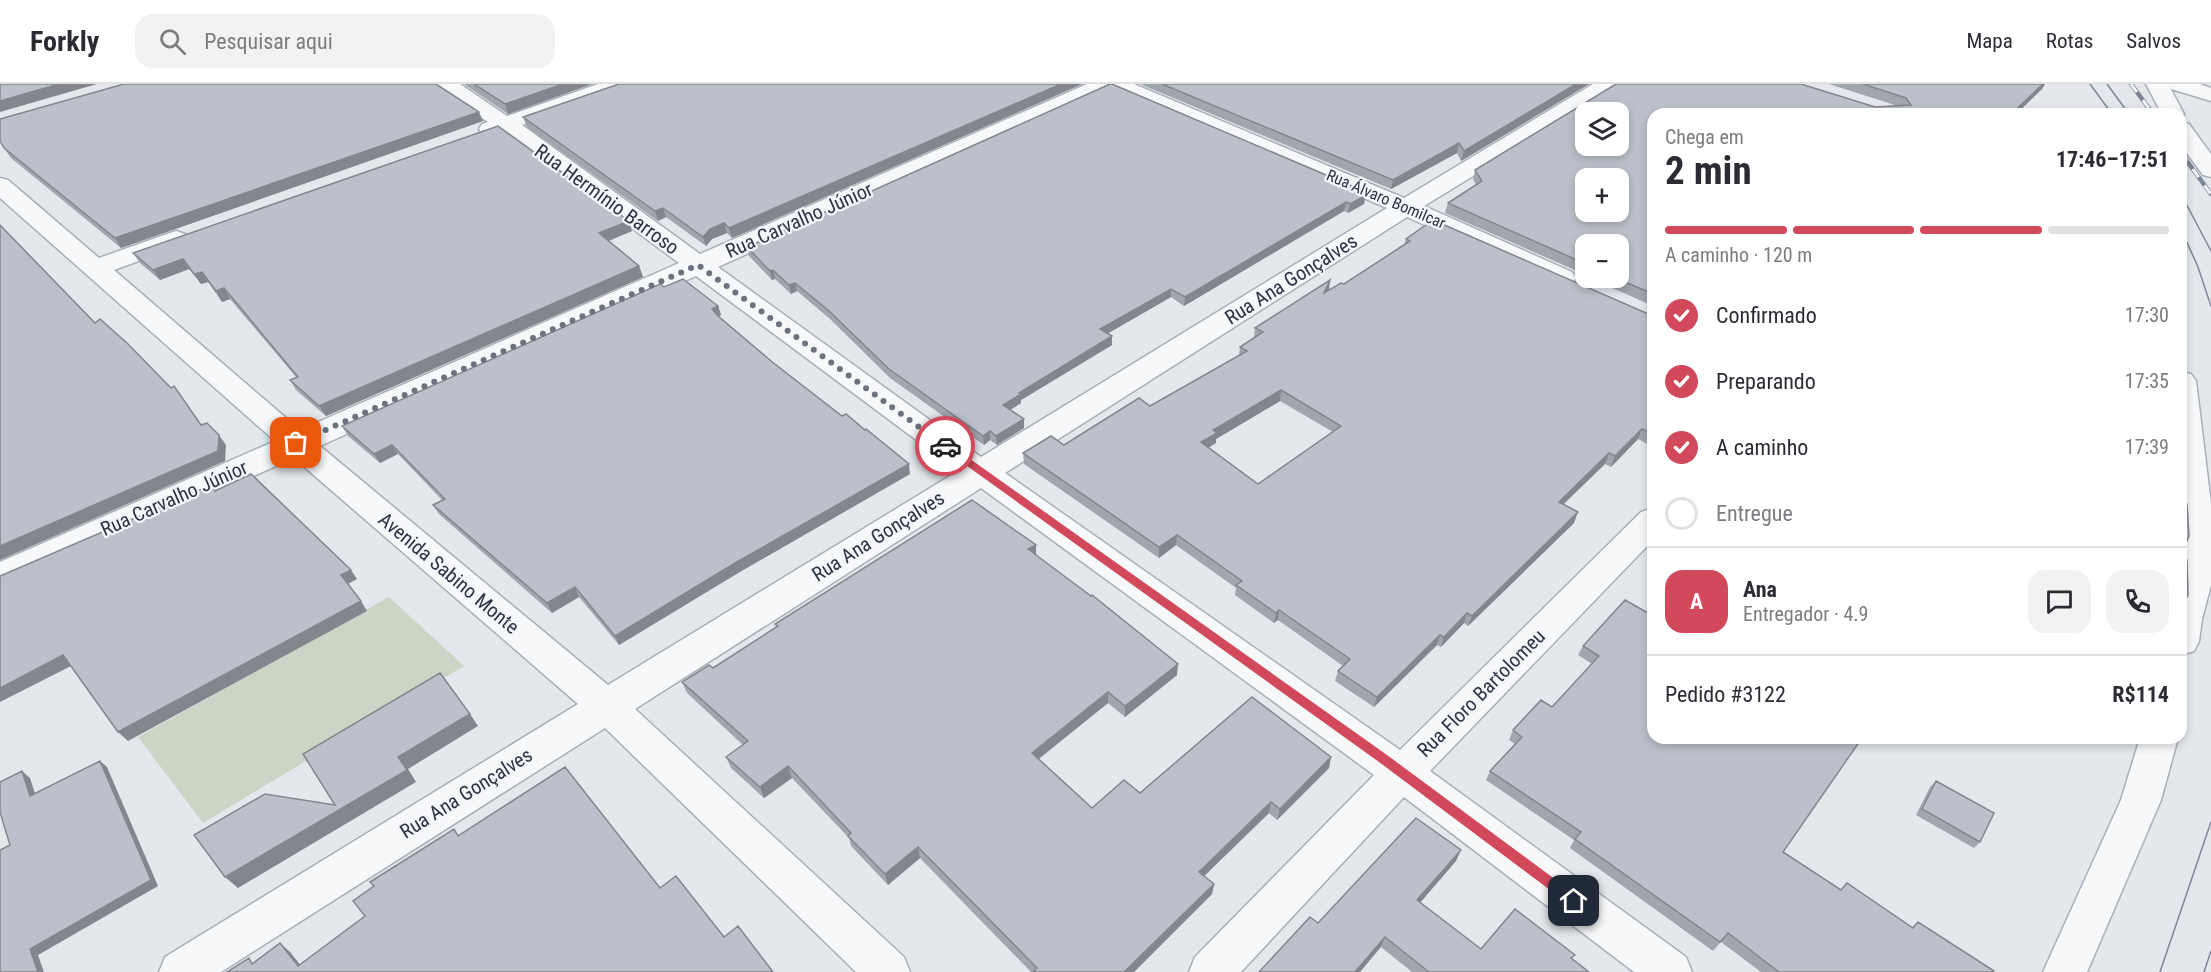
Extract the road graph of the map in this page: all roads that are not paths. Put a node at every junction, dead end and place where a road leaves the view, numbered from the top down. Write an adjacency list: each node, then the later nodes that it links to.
1 (446, 84): 10 (street, Rua Hermínio Barroso)
2 (619, 84): 10 (street)
3 (1105, 84): 17 (street, Rua Carvalho Júnior)
4 (1116, 84): 15 (street, Rua Álvaro Bomilcar)
5 (1608, 84): 15 (street, Rua Ana Gonçalves)
6 (2157, 84): 9 (street)
7 (2179, 84): 8 (street)
8 (2211, 95)
9 (2170, 108)
10 (505, 124): 11 (street); 17 (street, Rua Hermínio Barroso)
11 (471, 136)
12 (2187, 137): 13 (street)
13 (2211, 170)
14 (0, 185): 18 (street, Avenida Sabino Monte)
15 (1406, 207): 19 (street, Rua Álvaro Bomilcar); 21 (street, Rua Ana Gonçalves)
16 (195, 233): 18 (street)
17 (698, 265): 20 (street, Rua Carvalho Júnior); 21 (street, Rua Hermínio Barroso)
18 (95, 268): 20 (street, Avenida Sabino Monte)
19 (1589, 289)
20 (296, 443): 25 (street, Rua Carvalho Júnior); 27 (street, Avenida Sabino Monte)
21 (981, 472): 27 (street, Rua Ana Gonçalves); 29 (street, Rua Hermínio Barroso)
22 (2187, 485): 24 (street)
23 (1647, 526): 29 (street, Rua Floro Bartolomeu)
24 (2191, 555): 26 (street)
25 (0, 576)
26 (2187, 592)
27 (606, 705): 30 (street, Rua Ana Gonçalves); 31 (street, Avenida Sabino Monte)
28 (2157, 744): 34 (street)
29 (1402, 773): 32 (street, Rua Floro Bartolomeu); 33 (street, Rua Hermínio Barroso)
30 (181, 972)
31 (888, 972)
32 (1211, 972)
33 (1670, 972)
34 (2066, 972)

